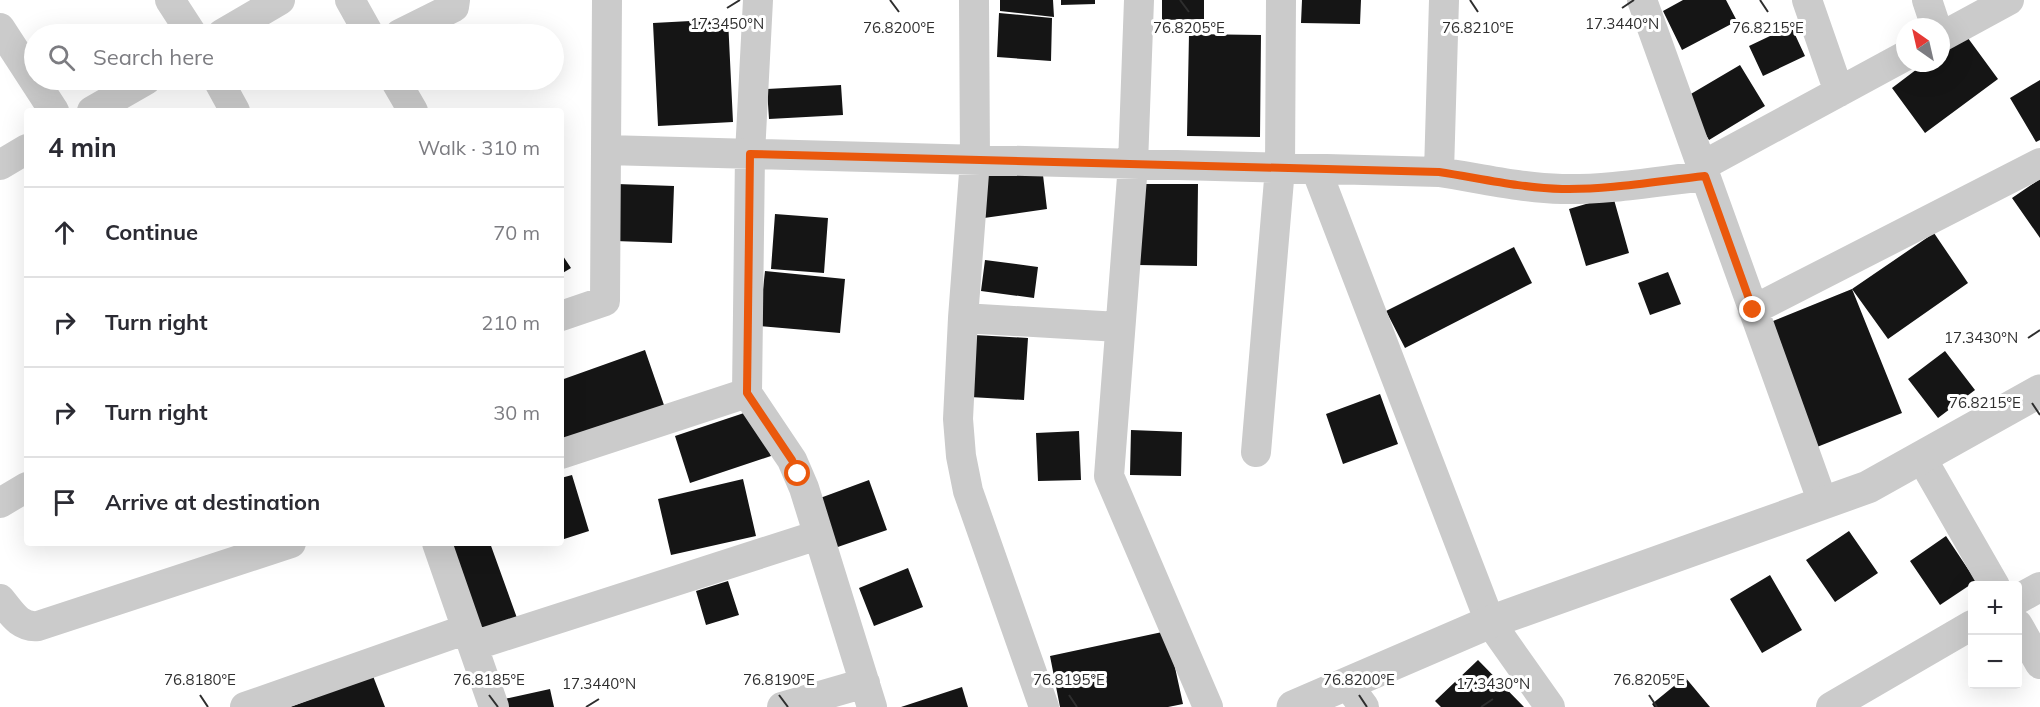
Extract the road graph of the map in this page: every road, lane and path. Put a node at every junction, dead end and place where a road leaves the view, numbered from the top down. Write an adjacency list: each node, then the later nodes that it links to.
1 (170, 0): 16 (street)
2 (280, 0): 17 (street)
3 (350, 0): 18 (street)
4 (455, 0): 19 (street)
5 (607, 0): 33 (street)
6 (758, 0): 35 (street)
7 (974, 0): 36 (street)
8 (1138, 0): 38 (street)
9 (1281, 0): 40 (street)
10 (1444, 0): 43 (street)
11 (1642, 0): 42 (street)
12 (1807, 0): 28 (street)
13 (1927, 0): 15 (street)
14 (2008, 0): 21 (street)
15 (1933, 18)
16 (186, 24)
17 (239, 24)
18 (363, 24)
19 (420, 24)
20 (0, 28): 23 (street)
21 (1950, 32)
22 (1896, 61): 28 (street)
23 (24, 65)
24 (40, 90): 29 (street)
25 (129, 90): 30 (street)
26 (223, 90): 31 (street)
27 (401, 90): 32 (street)
28 (1839, 92): 42 (street)
29 (52, 108)
30 (97, 108)
31 (233, 108)
32 (411, 108)
33 (606, 150): 35 (street); 45 (street)
34 (24, 151): 39 (street)
35 (750, 154): 36 (street); 49 (street)
36 (975, 160): 38 (street); 46 (street)
37 (2040, 163): 44 (street)
38 (1133, 164): 40 (street); 47 (street)
39 (0, 165)
40 (1280, 168): 41 (street); 50 (street)
41 (1316, 169): 43 (street); 63 (street)
42 (1703, 171): 43 (street); 44 (street)
43 (1439, 172)
44 (1753, 310): 55 (street)
45 (564, 315)
46 (963, 318): 47 (street); 73 (street)
47 (1119, 327): 74 (street)
48 (2040, 390): 52 (street)
49 (747, 393): 51 (street); 56 (street)
50 (1256, 452)
51 (564, 453)
52 (1921, 457): 55 (street); 59 (street)
53 (24, 489): 54 (street)
54 (0, 503)
55 (1823, 503): 63 (street)
56 (818, 535): 66 (street); 68 (street)
57 (282, 546): 62 (street)
58 (438, 546): 66 (street)
59 (1993, 581)
60 (2040, 587): 61 (street)
61 (2022, 597)
62 (0, 599)
63 (1490, 622): 69 (street); 76 (street)
64 (1968, 627): 77 (street)
65 (2022, 632): 67 (street)
66 (470, 638): 70 (street); 71 (street)
67 (2040, 664)
68 (869, 695): 72 (street)
69 (1355, 696): 75 (street)
70 (245, 707)
71 (494, 707)
72 (782, 707)
73 (1044, 707)
74 (1208, 707)
75 (1293, 707)
76 (1550, 707)
77 (1832, 707)

